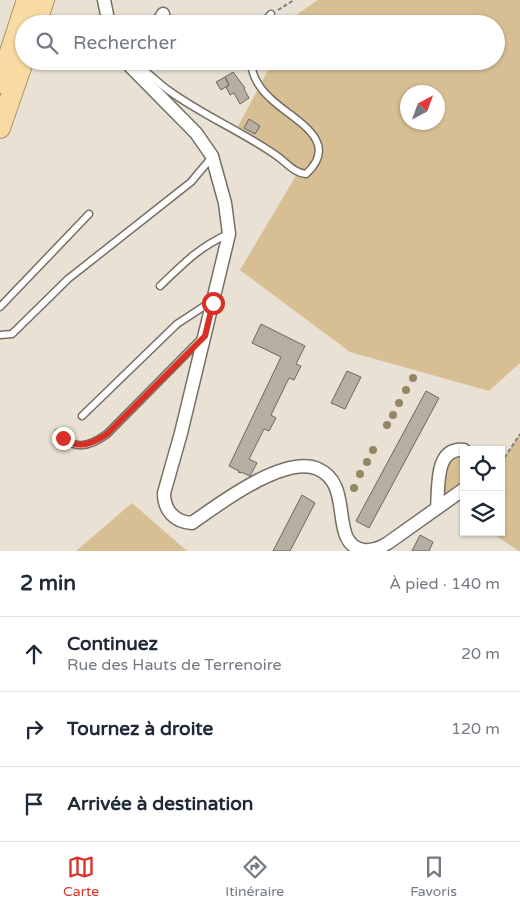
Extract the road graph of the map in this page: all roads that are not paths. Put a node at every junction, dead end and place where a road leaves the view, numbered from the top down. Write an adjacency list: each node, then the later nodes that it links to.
1 (27, 0): 4 (highway)
2 (44, 0): 5 (highway)
3 (104, 0): 6 (street)
4 (22, 15)
5 (39, 15)
6 (107, 15)
7 (15, 37): 12 (highway)
8 (20, 70): 13 (highway)
9 (135, 70): 14 (street)
10 (144, 70): 11 (lane)
11 (252, 70)
12 (0, 83)
13 (0, 128)
14 (212, 156): 16 (street); 20 (lane)
15 (90, 214): 19 (lane)
16 (229, 234): 17 (lane); 18 (street)
17 (160, 286)
18 (213, 303): 21 (street); 22 (lane)
19 (0, 307)
20 (0, 335)
21 (205, 336): 23 (lane); 26 (street)
22 (82, 416)
23 (58, 433)
24 (460, 449): 26 (street)
25 (461, 491): 26 (street)
26 (437, 508)

